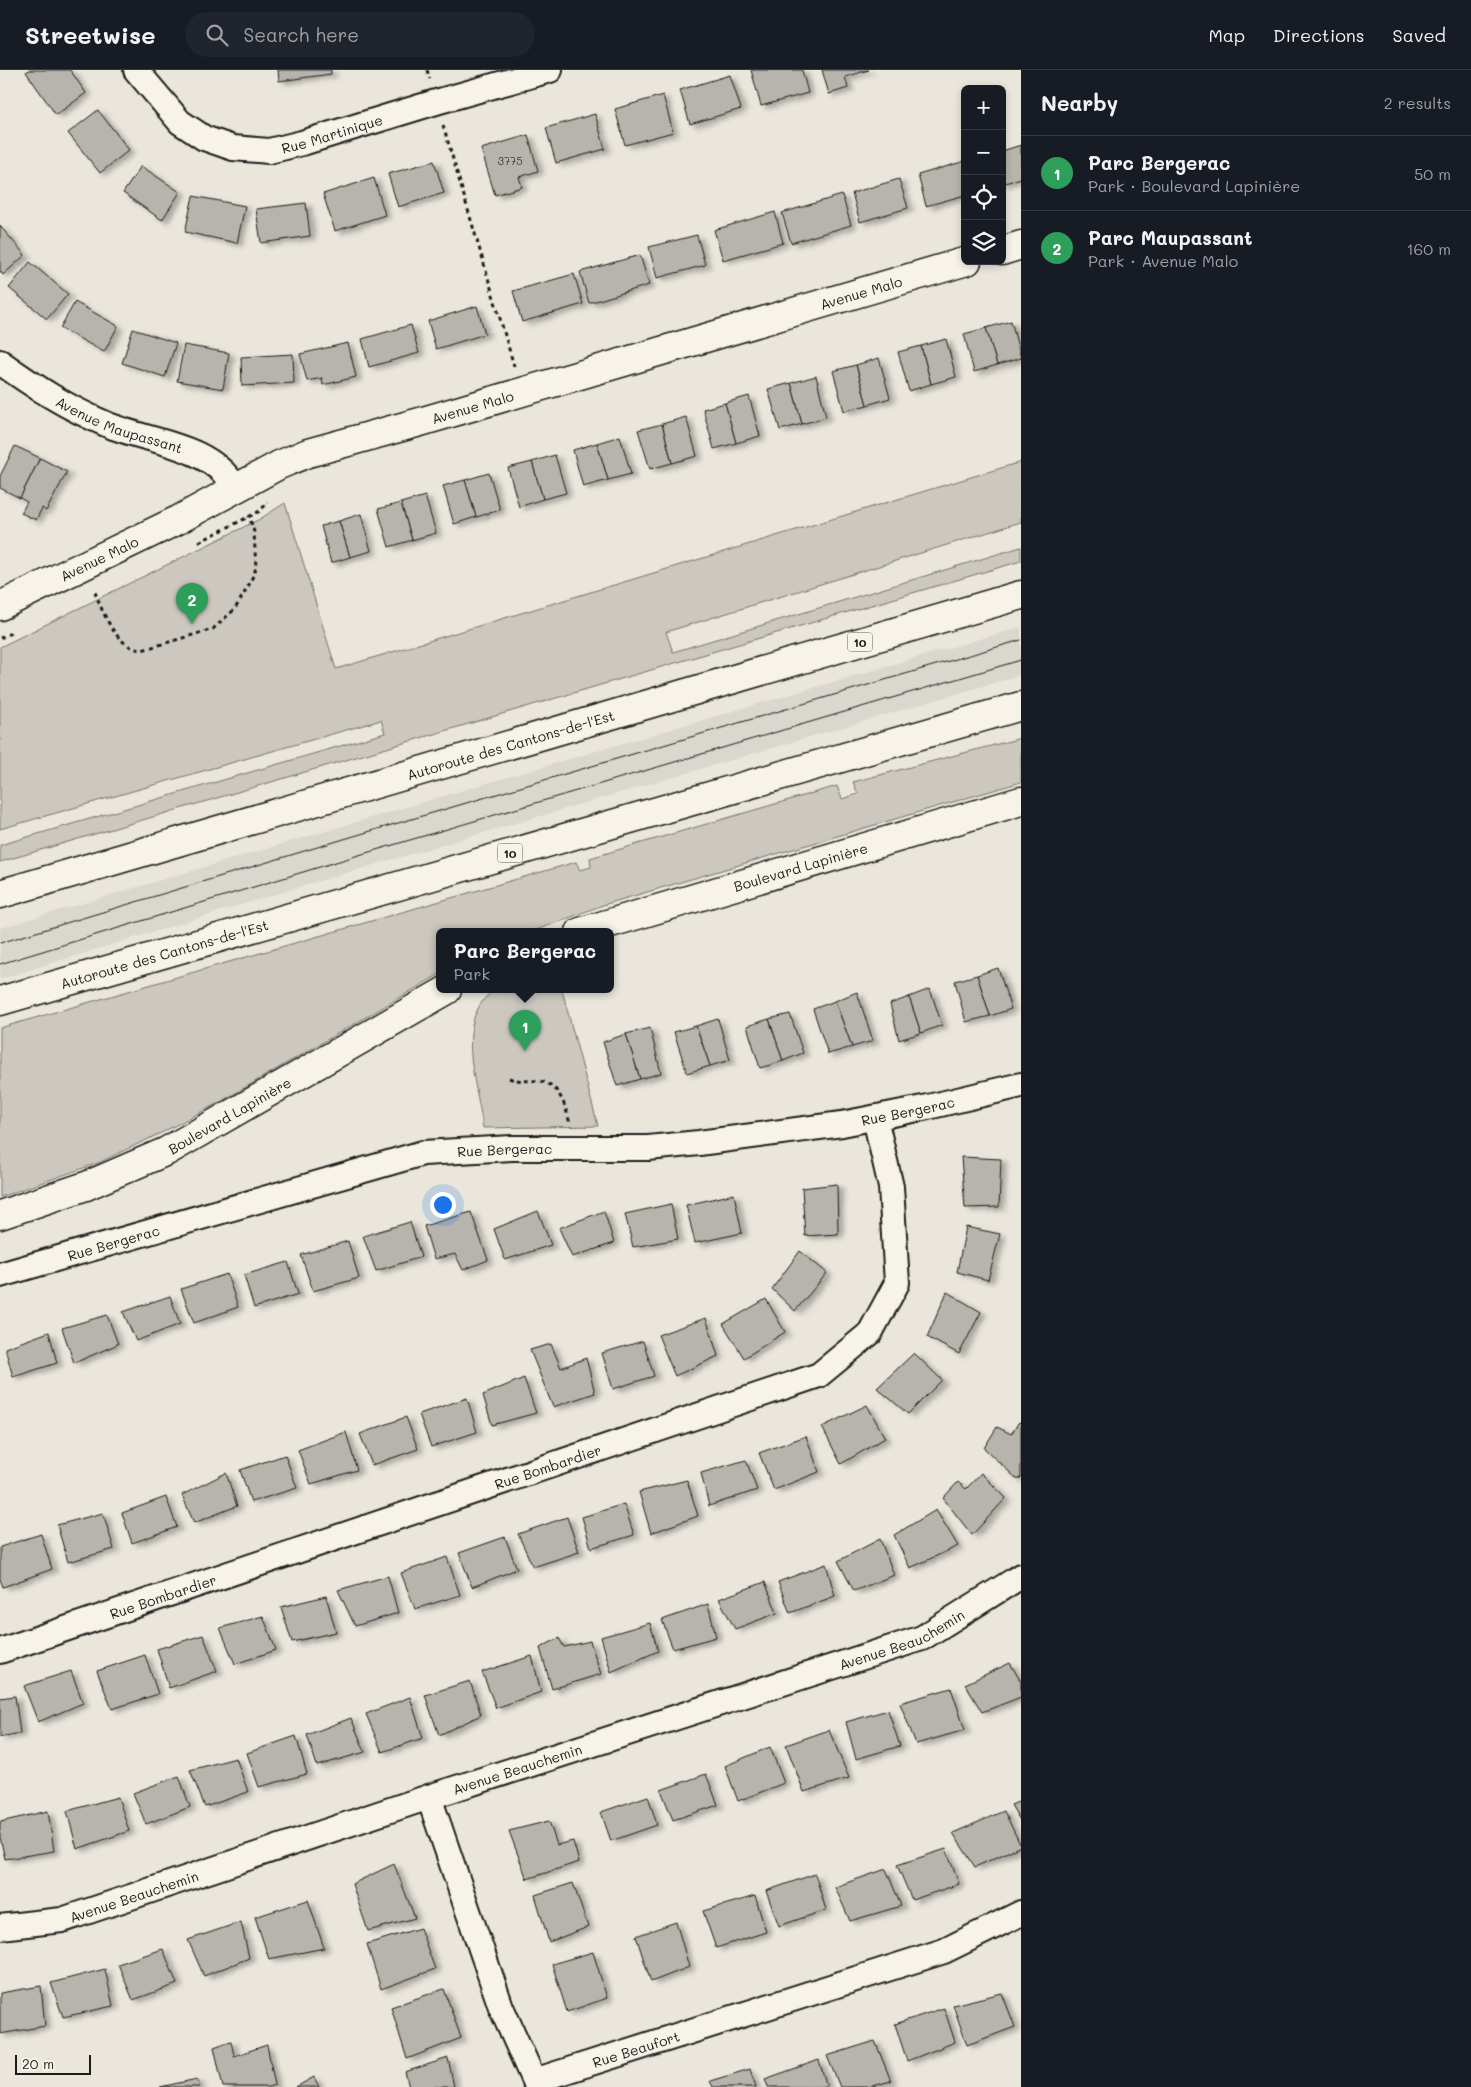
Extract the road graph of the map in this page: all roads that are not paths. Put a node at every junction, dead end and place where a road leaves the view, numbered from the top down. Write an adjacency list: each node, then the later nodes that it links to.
1 (136, 70): 2 (street, Rue Martinique)
2 (550, 70)
3 (1021, 245): 4 (main road)
4 (1006, 250)
5 (961, 262): 7 (main road, Avenue Malo)
6 (0, 362): 7 (street, Avenue Maupassant)
7 (236, 488): 9 (main road, Avenue Malo)
8 (1021, 595): 12 (main road, Autoroute des Cantons-de-l'Est / 10)
9 (0, 606)
10 (1021, 706): 15 (main road, Autoroute des Cantons-de-l'Est / 10)
11 (1021, 801): 13 (main road, Boulevard Lapinière)
12 (0, 894)
13 (591, 928)
14 (441, 993): 18 (main road, Boulevard Lapinière)
15 (0, 1001)
16 (1021, 1085): 17 (street, Rue Bergerac)
17 (875, 1118): 19 (street, Rue Bergerac); 21 (street, Rue Bombardier)
18 (0, 1215)
19 (0, 1275)
20 (1021, 1576): 22 (street, Avenue Beauchemin)
21 (0, 1651)
22 (430, 1797): 23 (street, Rue Beaufort); 24 (street, Avenue Beauchemin)
23 (1021, 1913)
24 (0, 1927)

